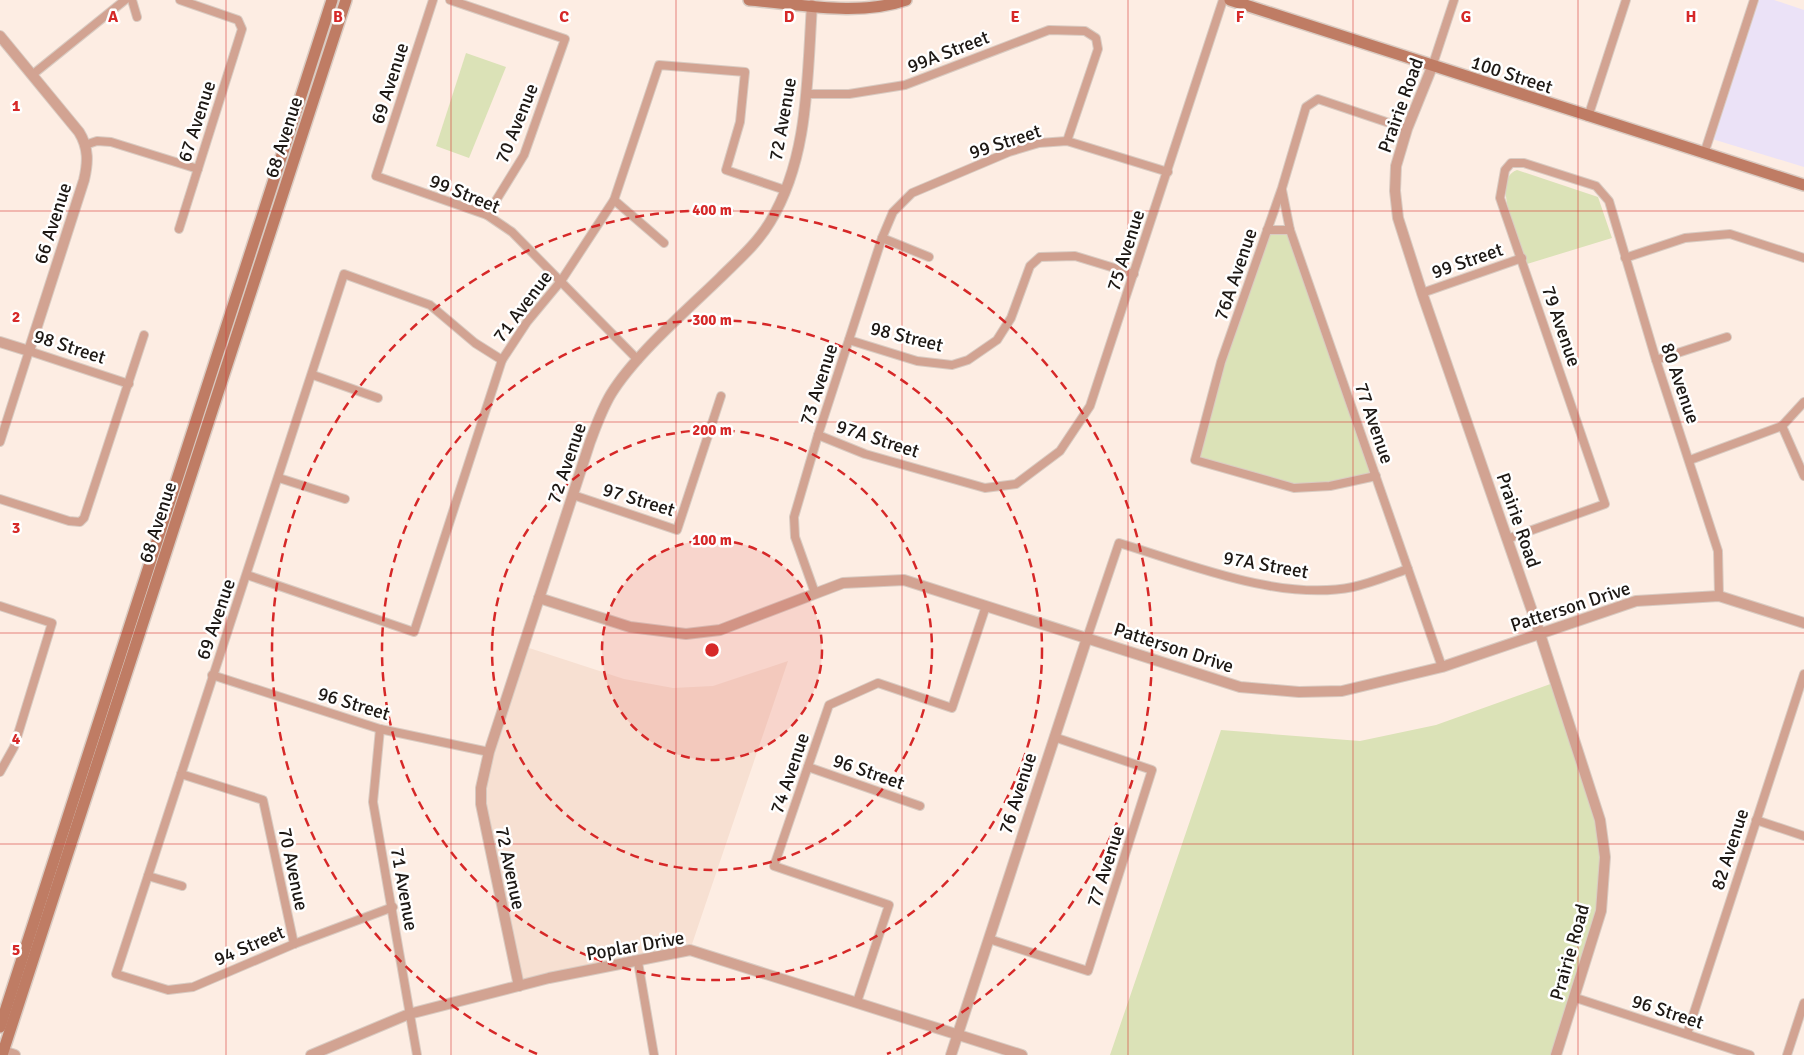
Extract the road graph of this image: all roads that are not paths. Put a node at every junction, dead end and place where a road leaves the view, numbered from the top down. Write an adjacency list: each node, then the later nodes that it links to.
1 (125, 0): 19 (street)
2 (132, 0): 16 (street)
3 (180, 0): 26 (street, 67 Avenue)
4 (332, 0): 110 (main road, 68 Avenue)
5 (346, 0): 113 (main road, 68 Avenue)
6 (433, 0): 28 (street, 69 Avenue)
7 (450, 0): 37 (street, 70 Avenue)
8 (749, 0): 15 (main road)
9 (906, 0): 15 (main road)
10 (1223, 0): 27 (street, 75 Avenue)
11 (1230, 0): 18 (main road, 100 Street)
12 (1454, 0): 18 (street, Prairie Road)
13 (1626, 0): 21 (street)
14 (1754, 0): 25 (street)
15 (812, 5): 20 (street, 72 Avenue)
16 (137, 18)
17 (0, 36): 19 (street, 66 Avenue)
18 (1432, 67): 21 (main road, 100 Street); 22 (street, Prairie Road)
19 (32, 75): 24 (street, 66 Avenue)
20 (806, 94): 23 (street, 99A Street); 33 (street, 72 Avenue)
21 (1588, 117): 25 (main road, 100 Street)
22 (1408, 129): 32 (street, 76A Avenue); 49 (street, Prairie Road)
23 (1067, 141): 27 (street, 99 Street); 35 (street, 99 Street)
24 (85, 145): 26 (street); 54 (street, 66 Avenue)
25 (1704, 154): 29 (main road, 100 Street)
26 (198, 169): 38 (street, 67 Avenue)
27 (1168, 172): 47 (street, 75 Avenue)
28 (376, 176): 37 (street, 99 Street)
29 (1785, 180): 30 (main road, 100 Street); 34 (main road, 100 Street)
30 (1804, 185)
31 (1596, 186): 44 (street, 79 Avenue); 45 (street, 80 Avenue)
32 (1282, 188): 39 (street, 76A Avenue); 40 (street, 77 Avenue)
33 (785, 190): 36 (street, 71 Avenue); 56 (street, 72 Avenue)
34 (1804, 190)
35 (912, 194): 41 (street, 73 Avenue)
36 (614, 200): 42 (street); 48 (street, 71 Avenue)
37 (487, 215): 48 (street, 99 Street)
38 (179, 229)
39 (1268, 230): 40 (street); 67 (street, 76A Avenue)
40 (1290, 230): 67 (street, 77 Avenue)
41 (882, 238): 43 (street); 52 (street, 73 Avenue)
42 (664, 242)
43 (929, 257)
44 (1522, 258): 49 (street, 99 Street); 74 (street, 79 Avenue)
45 (1625, 258): 46 (street); 57 (street, 80 Avenue)
46 (1804, 258)
47 (1134, 274): 52 (street, 98 Street); 70 (street, 75 Avenue)
48 (562, 281): 55 (street, 71 Avenue); 56 (street, 99 Street)
49 (1422, 293): 74 (street, Prairie Road)
50 (144, 335): 59 (street)
51 (1727, 337): 57 (street)
52 (849, 340): 64 (street, 73 Avenue)
53 (0, 342): 54 (street, 98 Street)
54 (29, 351): 59 (street, 98 Street); 65 (street, 66 Avenue)
55 (502, 360): 58 (street, 69 Avenue); 77 (street, 71 Avenue)
56 (638, 360): 71 (street, 72 Avenue)
57 (1656, 360): 66 (street, 80 Avenue)
58 (313, 375): 61 (street); 69 (street, 69 Avenue)
59 (129, 384): 72 (street)
60 (721, 396): 71 (street, 97 Street)
61 (378, 398)
62 (1804, 402): 63 (street)
63 (1782, 426): 66 (street); 68 (street)
64 (818, 435): 70 (street, 97A Street); 78 (street, 73 Avenue)
65 (0, 442)
66 (1690, 460): 79 (street, 80 Avenue)
67 (1376, 476): 76 (street, 77 Avenue)
68 (1804, 476)
69 (279, 478): 73 (street); 77 (street, 69 Avenue)
70 (1016, 484)
71 (573, 495): 80 (street, 72 Avenue)
72 (0, 499)
73 (345, 499)
74 (1507, 539): 84 (street, Prairie Road)
75 (1119, 543): 76 (street, 97A Street); 85 (street, 76 Avenue)
76 (1408, 569): 86 (street, 77 Avenue)
77 (247, 576): 88 (street, 69 Avenue)
78 (816, 593): 80 (street, Patterson Drive); 82 (street, Patterson Drive)
79 (1720, 596): 83 (street, Patterson Drive); 84 (street, Patterson Drive)
80 (539, 598): 91 (street, 72 Avenue)
81 (0, 606): 93 (street)
82 (986, 606): 85 (street, Patterson Drive); 92 (street, 74 Avenue)
83 (1804, 623)
84 (1540, 634): 86 (street, Patterson Drive); 106 (street, Prairie Road)
85 (1087, 638): 86 (street, Patterson Drive); 90 (street, 76 Avenue)
86 (1442, 668)
87 (1804, 674): 96 (street, 82 Avenue)
88 (212, 676): 89 (street, 96 Street); 94 (street, 69 Avenue)
89 (380, 729): 91 (street, 96 Street); 100 (street, 71 Avenue)
90 (1054, 737): 101 (street, 76 Avenue); 101 (street, 77 Avenue)
91 (489, 752): 105 (street, 72 Avenue)
92 (808, 768): 95 (street, 96 Street); 107 (street, 74 Avenue)
93 (0, 772)
94 (181, 774): 98 (street, 69 Avenue); 102 (street, 70 Avenue)
95 (920, 806)
96 (1756, 820): 97 (street); 112 (street, 82 Avenue)
97 (1804, 836)
98 (148, 876): 99 (street); 104 (street, 69 Avenue)
99 (182, 886)
100 (393, 907): 102 (street, 94 Street); 109 (street, 71 Avenue)
101 (989, 939): 111 (street, 76 Avenue)
102 (294, 944): 104 (street, 94 Street)
103 (638, 962): 105 (street, Poplar Drive); 107 (street, Poplar Drive); 117 (street)
104 (116, 974)
105 (518, 986): 109 (street, Poplar Drive)
106 (1576, 998): 112 (street, 96 Street); 120 (street, Prairie Road)
107 (857, 1002): 111 (street, Poplar Drive)
108 (1804, 1003): 122 (street)
109 (409, 1014): 115 (street, Poplar Drive); 116 (street, 71 Avenue)
110 (0, 1027)
111 (958, 1034): 118 (street, 76 Avenue); 119 (street, Poplar Drive)
112 (1687, 1034): 121 (street, 96 Street)
113 (2, 1052): 114 (street)
114 (16, 1055)
115 (311, 1055)
116 (417, 1055)
117 (654, 1055)
118 (950, 1055)
119 (1022, 1055)
120 (1556, 1055)
121 (1750, 1055)
122 (1787, 1055)

